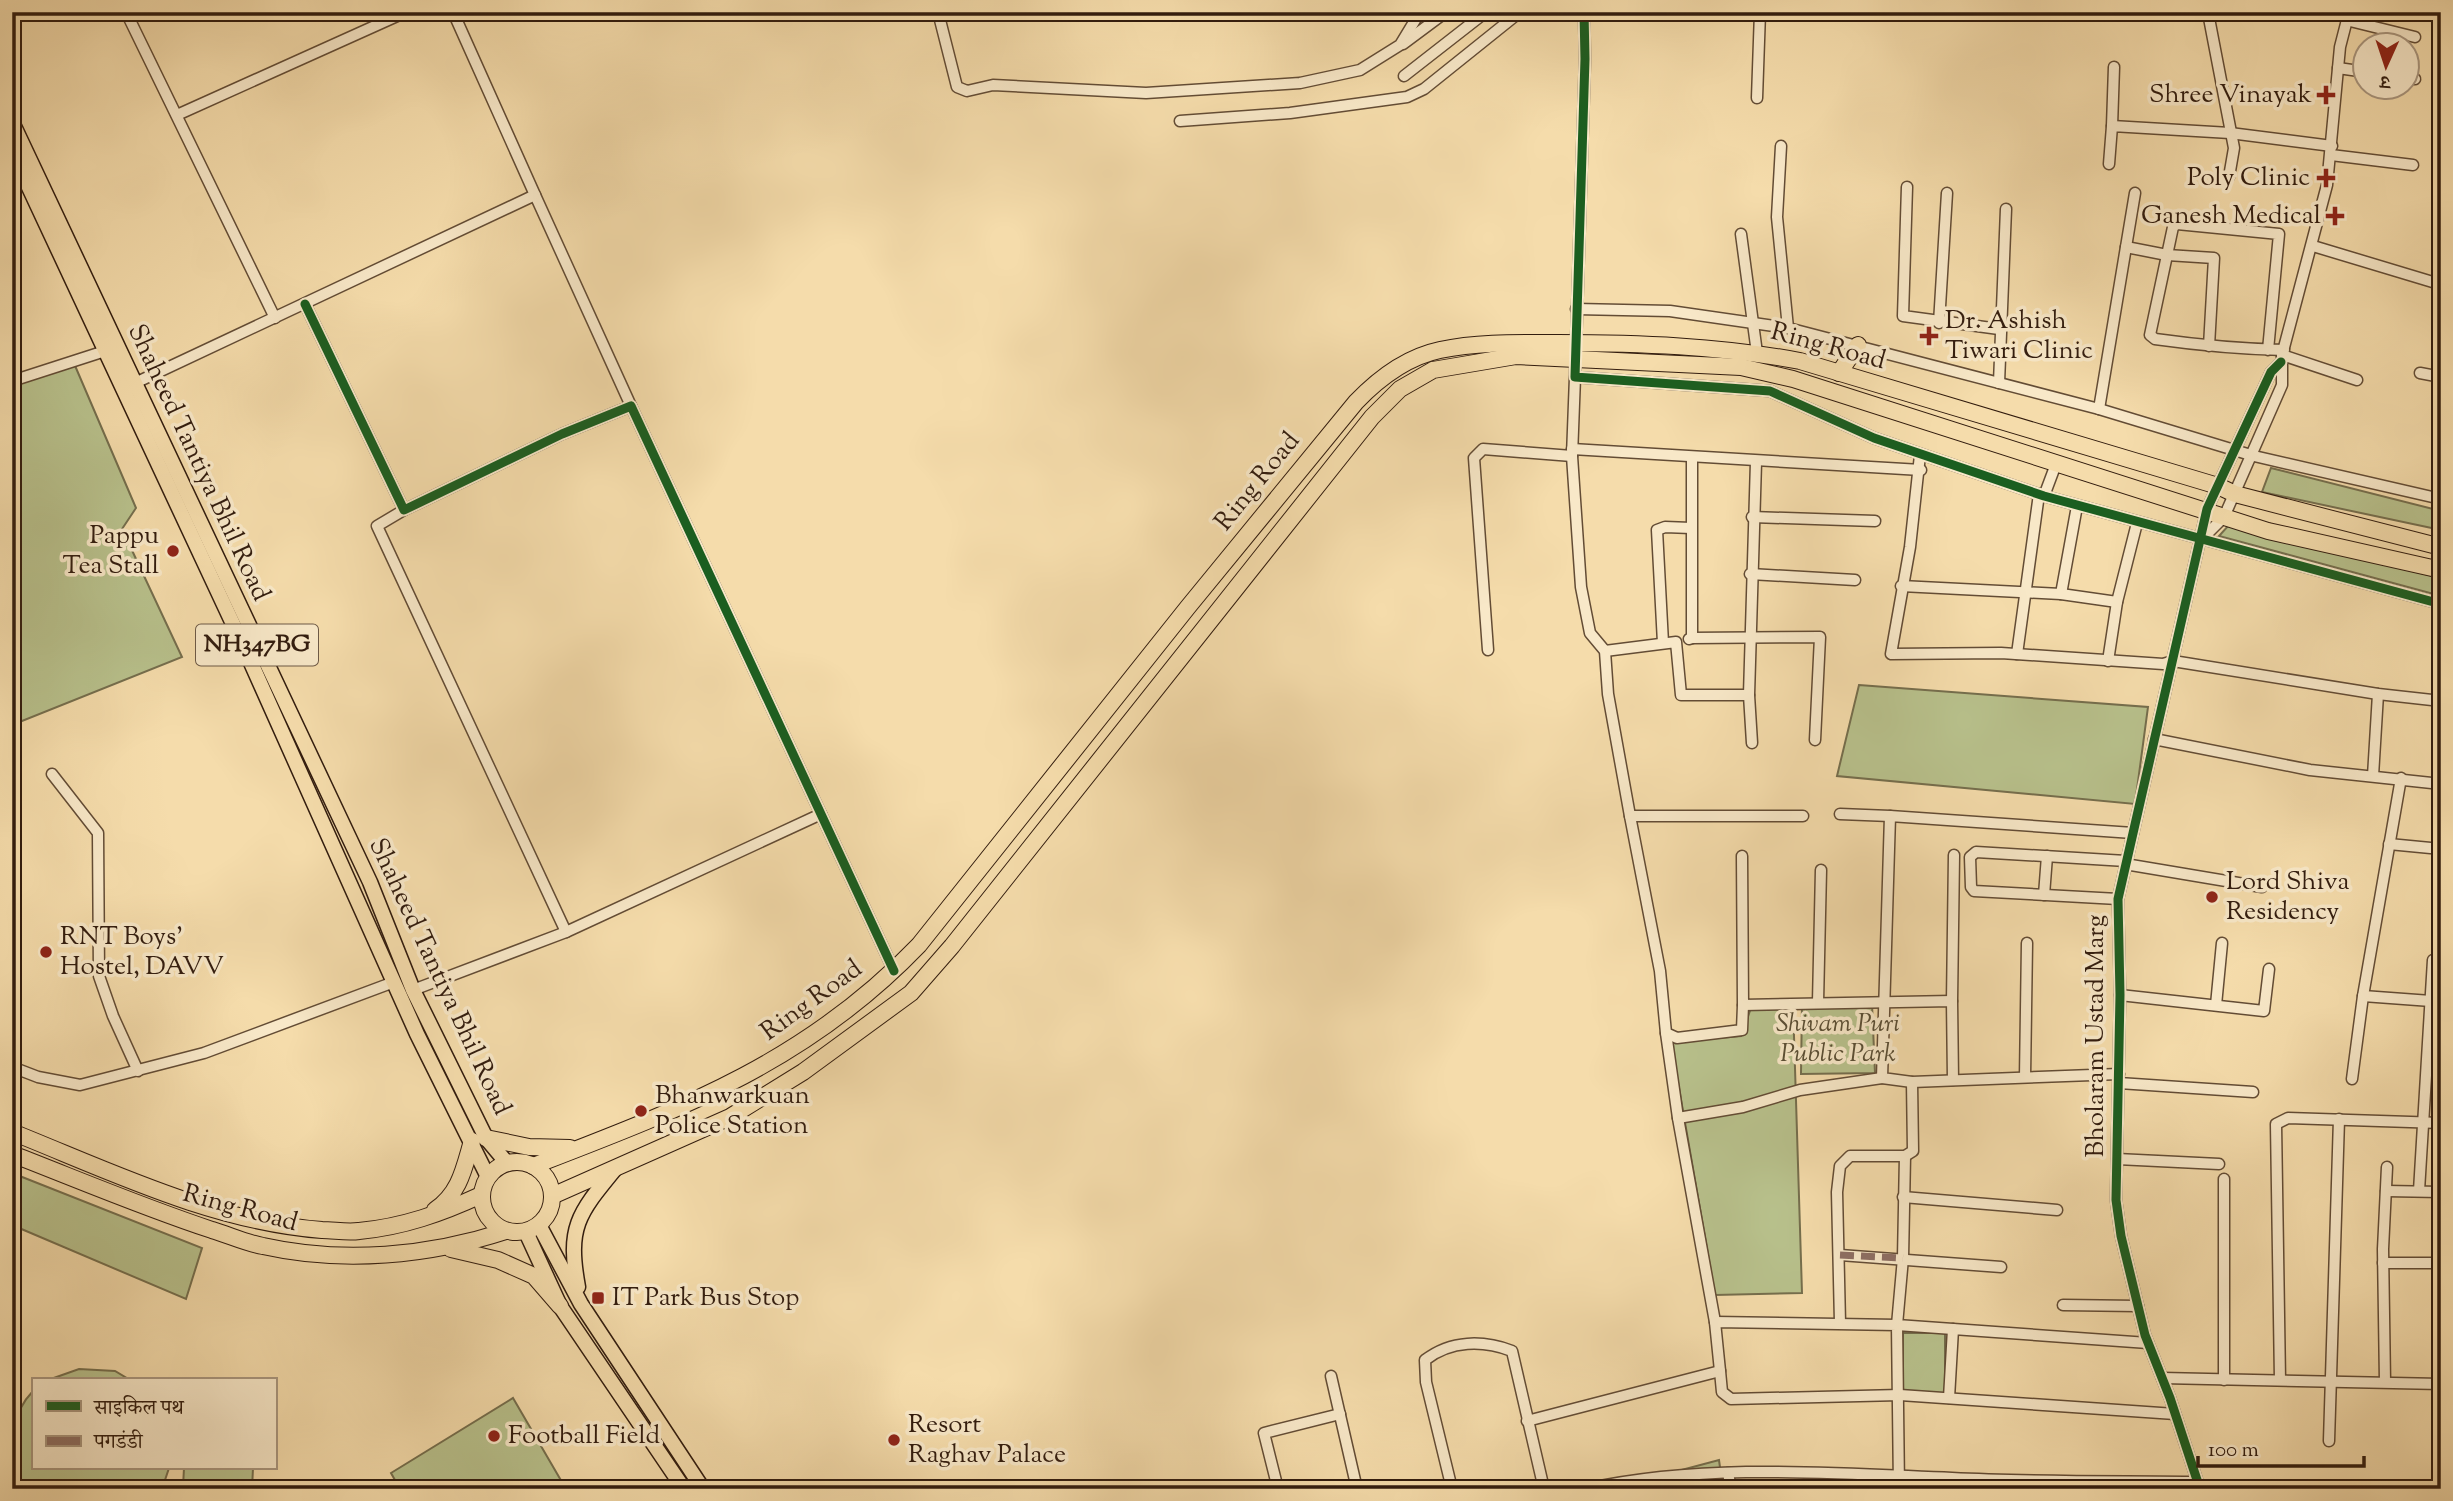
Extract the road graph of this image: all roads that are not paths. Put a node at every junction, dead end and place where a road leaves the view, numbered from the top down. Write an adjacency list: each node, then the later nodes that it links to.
1 (126, 12): 20 (street)
2 (406, 12): 20 (street)
3 (453, 12): 34 (street)
4 (937, 12): 14 (street)
5 (1420, 12): 14 (street)
6 (1446, 12): 14 (street)
7 (1486, 12): 18 (street)
8 (1520, 12): 21 (street)
9 (1584, 12): 42 (street)
10 (1760, 12): 19 (street)
11 (2347, 16): 13 (street); 16 (street)
12 (2209, 18): 24 (street)
13 (2399, 32)
14 (1400, 46)
15 (2114, 67): 23 (street)
16 (2339, 68): 17 (street); 26 (street)
17 (2352, 70)
18 (1404, 76)
19 (1757, 98)
20 (177, 115): 43 (street)
21 (1180, 121)
22 (12, 122): 55 (main road, Shaheed Tantiya Bhil Road / NH347BG)
23 (2112, 126): 24 (street); 28 (street)
24 (2230, 133): 26 (street); 30 (street)
25 (1781, 146): 46 (street)
26 (2332, 150): 29 (street); 37 (street)
27 (12, 151): 52 (main road, Shaheed Tantiya Bhil Road / NH347BG)
28 (2109, 163)
29 (2413, 165)
30 (2229, 177)
31 (1908, 187): 45 (street)
32 (1947, 193): 45 (street)
33 (2135, 193): 38 (street)
34 (535, 195): 41 (street); 64 (street)
35 (2006, 209): 47 (street)
36 (1741, 234): 44 (street)
37 (2313, 246): 40 (street); 54 (street)
38 (2126, 247): 39 (street); 65 (street)
39 (2167, 255): 49 (street); 49 (street); 51 (street)
40 (2436, 283)
41 (305, 304): 43 (street); 80 (street)
42 (1576, 309): 44 (street); 50 (street)
43 (275, 318): 63 (street)
44 (1752, 323): 46 (street); 53 (street)
45 (1939, 323): 47 (street)
46 (1788, 328): 48 (street)
47 (1999, 329): 62 (street)
48 (1858, 345): 56 (highway); 62 (street)
49 (2209, 346): 51 (street)
50 (1575, 350): 53 (highway, Ring Road); 58 (street); 72 (highway, Ring Road); 136 (highway, Ring Road); 171 (highway, Ring Road)
51 (2268, 350): 54 (street)
52 (105, 351): 55 (main road, Shaheed Tantiya Bhil Road / NH347BG); 61 (street)
53 (1757, 353): 56 (highway, Ring Road)
54 (2282, 356): 60 (street); 66 (street, Bholaram Ustad Marg); 69 (street)
55 (118, 365): 63 (main road, Shaheed Tantiya Bhil Road / NH347BG); 137 (main road, Shaheed Tantiya Bhil Road / NH347BG)
56 (1839, 373): 74 (highway, Ring Road)
57 (2420, 373): 59 (street)
58 (1575, 377): 67 (street); 68 (street)
59 (2441, 377)
60 (2357, 380)
61 (12, 381)
62 (1999, 383): 65 (street)
63 (133, 384): 138 (main road, Shaheed Tantiya Bhil Road / NH347BG)
64 (631, 406): 80 (street); 115 (street)
65 (2099, 409): 66 (street)
66 (2236, 450): 69 (street); 74 (street, Bholaram Ustad Marg)
67 (1572, 453): 70 (street); 100 (street); 101 (street)
68 (1920, 455): 73 (street); 76 (street)
69 (2254, 456): 75 (street); 77 (street)
70 (1692, 459): 71 (street); 85 (street)
71 (1756, 461): 73 (street); 81 (street)
72 (2056, 464): 76 (street); 79 (highway, Ring Road)
73 (1921, 470): 91 (street)
74 (2218, 486): 75 (highway, Ring Road); 79 (street, Bholaram Ustad Marg)
75 (2235, 494): 82 (street); 87 (highway)
76 (2042, 495): 78 (street); 92 (street)
77 (2441, 499)
78 (2077, 506): 84 (street); 93 (street)
79 (2207, 509): 82 (highway, Ring Road); 86 (street, Bholaram Ustad Marg)
80 (404, 510): 131 (street)
81 (1752, 517): 83 (street); 89 (street)
82 (2224, 517): 86 (street); 88 (highway)
83 (1875, 521)
84 (2137, 523): 86 (street); 94 (street)
85 (1691, 528): 97 (street); 99 (street)
86 (2203, 538): 95 (street); 104 (street, Bholaram Ustad Marg)
87 (2441, 547)
88 (2441, 570)
89 (1751, 574): 90 (street); 96 (street)
90 (1855, 580)
91 (1901, 586): 92 (street); 102 (street)
92 (2024, 592): 93 (street); 102 (street)
93 (2061, 594): 94 (street)
94 (2117, 602): 103 (street)
95 (2441, 604)
96 (1749, 637): 97 (street); 106 (street); 109 (street)
97 (1692, 638): 98 (street)
98 (1676, 642): 99 (street); 106 (street)
99 (1663, 643): 101 (street)
100 (1488, 650)
101 (1605, 651): 117 (street)
102 (2017, 654): 103 (street)
103 (2108, 661): 104 (street)
104 (2173, 661): 105 (street); 108 (street, Bholaram Ustad Marg)
105 (2378, 694): 107 (street); 112 (street)
106 (1749, 695): 110 (street)
107 (2441, 701)
108 (2154, 739): 112 (street); 120 (street, Bholaram Ustad Marg)
109 (1815, 740)
110 (1752, 743)
111 (52, 775): 149 (street)
112 (2373, 776): 113 (street)
113 (2401, 778): 114 (street); 121 (street)
114 (2441, 784)
115 (821, 814): 131 (street); 136 (street)
116 (1840, 814): 119 (street)
117 (1630, 816): 118 (street); 147 (street)
118 (1803, 816)
119 (1890, 816): 120 (street); 141 (street)
120 (2133, 833): 126 (street, Bholaram Ustad Marg)
121 (2389, 844): 122 (street); 140 (street)
122 (2441, 849)
123 (1954, 855): 142 (street)
124 (1742, 856): 145 (street)
125 (2047, 856): 126 (street); 129 (street); 129 (street)
126 (2126, 863): 128 (street); 130 (street, Bholaram Ustad Marg)
127 (1821, 870): 144 (street)
128 (2262, 887)
129 (2044, 895): 130 (street)
130 (2118, 899): 139 (street, Bholaram Ustad Marg)
131 (566, 932): 138 (street)
132 (2027, 943): 150 (street)
133 (2222, 943): 146 (street)
134 (2441, 961): 143 (street)
135 (2269, 969): 146 (street)
136 (894, 971): 163 (highway, Ring Road)
137 (394, 982): 149 (street); 162 (main road, Shaheed Tantiya Bhil Road / NH347BG)
138 (413, 990): 162 (main road, Shaheed Tantiya Bhil Road / NH347BG)
139 (2120, 995): 146 (street); 152 (street, Bholaram Ustad Marg)
140 (2363, 996): 143 (street); 153 (street)
141 (1886, 1001): 142 (street); 144 (street); 151 (street)
142 (1952, 1001): 154 (street)
143 (2431, 1001): 159 (street)
144 (1818, 1002): 145 (street)
145 (1743, 1004): 147 (street)
146 (2216, 1005)
147 (1666, 1033): 157 (street)
148 (12, 1067): 149 (street)
149 (138, 1071)
150 (2025, 1077): 152 (street); 154 (street)
151 (1882, 1078): 155 (street); 157 (street)
152 (2119, 1079): 156 (street); 166 (street, Bholaram Ustad Marg)
153 (2352, 1079)
154 (1953, 1080): 155 (street)
155 (1912, 1082): 165 (street)
156 (2253, 1092)
157 (1678, 1118): 194 (street)
158 (2339, 1119): 159 (street); 203 (street); 204 (street)
159 (2422, 1123): 160 (street); 175 (street)
160 (2441, 1123)
161 (12, 1132): 181 (highway, Ring Road)
162 (479, 1140): 163 (highway); 167 (main road, Shaheed Tantiya Bhil Road / NH347BG); 172 (main road, Shaheed Tantiya Bhil Road / NH347BG); 181 (highway)
163 (581, 1147): 169 (highway, Ring Road)
164 (12, 1154): 184 (highway, Ring Road)
165 (1905, 1156): 179 (street); 185 (street)
166 (2117, 1159): 168 (street); 193 (street, Bholaram Ustad Marg)
167 (507, 1163): 169 (highway); 172 (highway)
168 (2219, 1164)
169 (533, 1166): 178 (highway)
170 (2388, 1167): 174 (street)
171 (615, 1169): 178 (highway, Ring Road); 190 (main road)
172 (488, 1177): 177 (highway)
173 (2224, 1179): 202 (street)
174 (2386, 1191): 175 (street); 187 (street)
175 (2419, 1192): 176 (street)
176 (2441, 1192)
177 (481, 1195): 181 (highway, Ring Road); 183 (highway)
178 (552, 1196): 182 (highway)
179 (1903, 1197): 180 (street); 186 (street)
180 (2057, 1210)
181 (288, 1227)
182 (532, 1229): 183 (highway); 190 (main road); 192 (main road)
183 (506, 1231): 184 (highway, Ring Road)
184 (441, 1247): 192 (highway)
185 (1840, 1255): 186 (street); 195 (street)
186 (1903, 1258): 189 (street); 196 (street)
187 (2384, 1262): 188 (street); 205 (street)
188 (2441, 1262)
189 (2001, 1267)
190 (581, 1304): 217 (main road)
191 (2063, 1305): 193 (street)
192 (560, 1306): 216 (main road)
193 (2138, 1306): 198 (street, Bholaram Ustad Marg)
194 (1715, 1322): 195 (street); 199 (street)
195 (1840, 1323): 196 (street)
196 (1897, 1325): 197 (street); 207 (street)
197 (1953, 1329): 198 (street); 208 (street)
198 (2148, 1343): 201 (street, Bholaram Ustad Marg)
199 (1720, 1371): 207 (street); 211 (street)
200 (1331, 1377): 209 (street)
201 (2162, 1378): 202 (street); 210 (street, Bholaram Ustad Marg)
202 (2224, 1380): 203 (street)
203 (2280, 1380): 204 (street)
204 (2332, 1381): 205 (street); 212 (street)
205 (2385, 1382): 206 (street)
206 (2441, 1384)
207 (1900, 1395): 208 (street); 214 (street)
208 (1949, 1398): 210 (street)
209 (1340, 1414): 218 (street); 219 (street)
210 (2175, 1414): 215 (street, Bholaram Ustad Marg)
211 (1527, 1420): 220 (street); 221 (street)
212 (2329, 1441)
213 (1728, 1473): 214 (street); 222 (street); 223 (street)
214 (1899, 1476): 215 (street); 224 (street)
215 (2199, 1485)
216 (684, 1489)
217 (704, 1489)
218 (1278, 1489)
219 (1357, 1489)
220 (1452, 1489)
221 (1544, 1489)
222 (1586, 1489)
223 (1731, 1489)
224 (1899, 1489)

